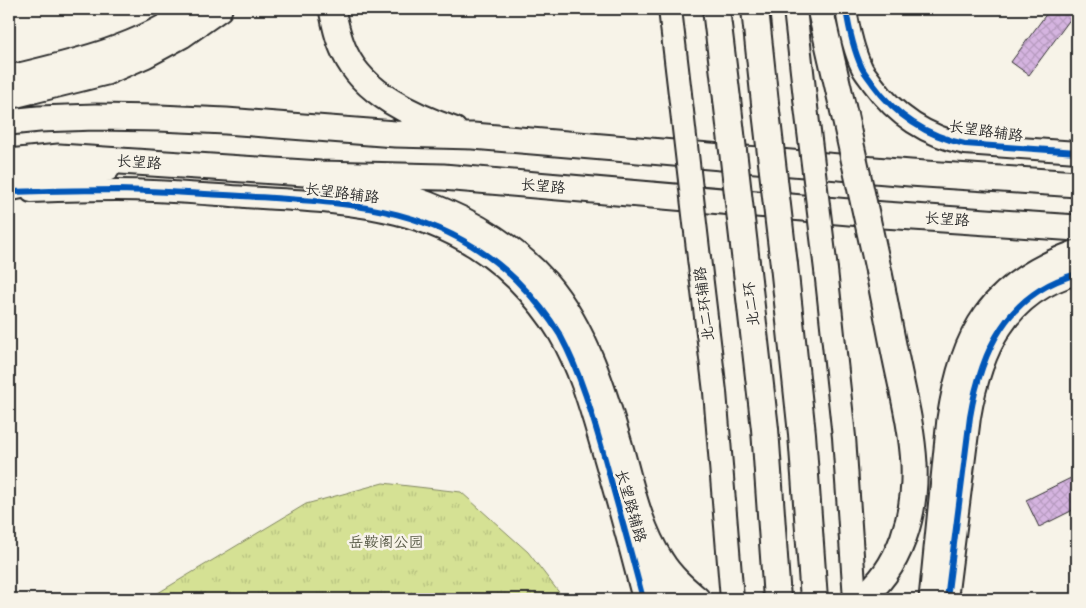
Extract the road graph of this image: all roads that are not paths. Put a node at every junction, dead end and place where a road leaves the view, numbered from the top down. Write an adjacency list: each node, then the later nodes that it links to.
1 (189, 9): 10 (street)
2 (219, 9): 11 (main road)
3 (332, 9): 13 (main road)
4 (670, 9): 24 (main road, 北二环辅路, bridge)
5 (716, 9): 28 (highway, 北二环, bridge)
6 (755, 9): 29 (highway, bridge)
7 (795, 9): 30 (main road, bridge)
8 (820, 9): 31 (main road, bridge)
9 (846, 9): 14 (street, 长望路辅路)
10 (9, 76)
11 (9, 96)
12 (9, 122): 13 (main road)
13 (473, 136): 18 (main road)
14 (1077, 152)
15 (9, 162): 16 (main road, 长望路)
16 (138, 162): 17 (main road, 长望路); 19 (main road)
17 (320, 174): 20 (main road, 长望路); 23 (main road)
18 (1077, 184)
19 (9, 190): 25 (street, 长望路辅路)
20 (1077, 228)
21 (1077, 253): 32 (main road)
22 (1077, 274): 33 (street)
23 (649, 537): 26 (main road); 27 (main road)
24 (731, 588)
25 (643, 599)
26 (661, 599)
27 (697, 599)
28 (777, 599)
29 (814, 599)
30 (856, 599)
31 (860, 599)
32 (932, 599)
33 (947, 599)

